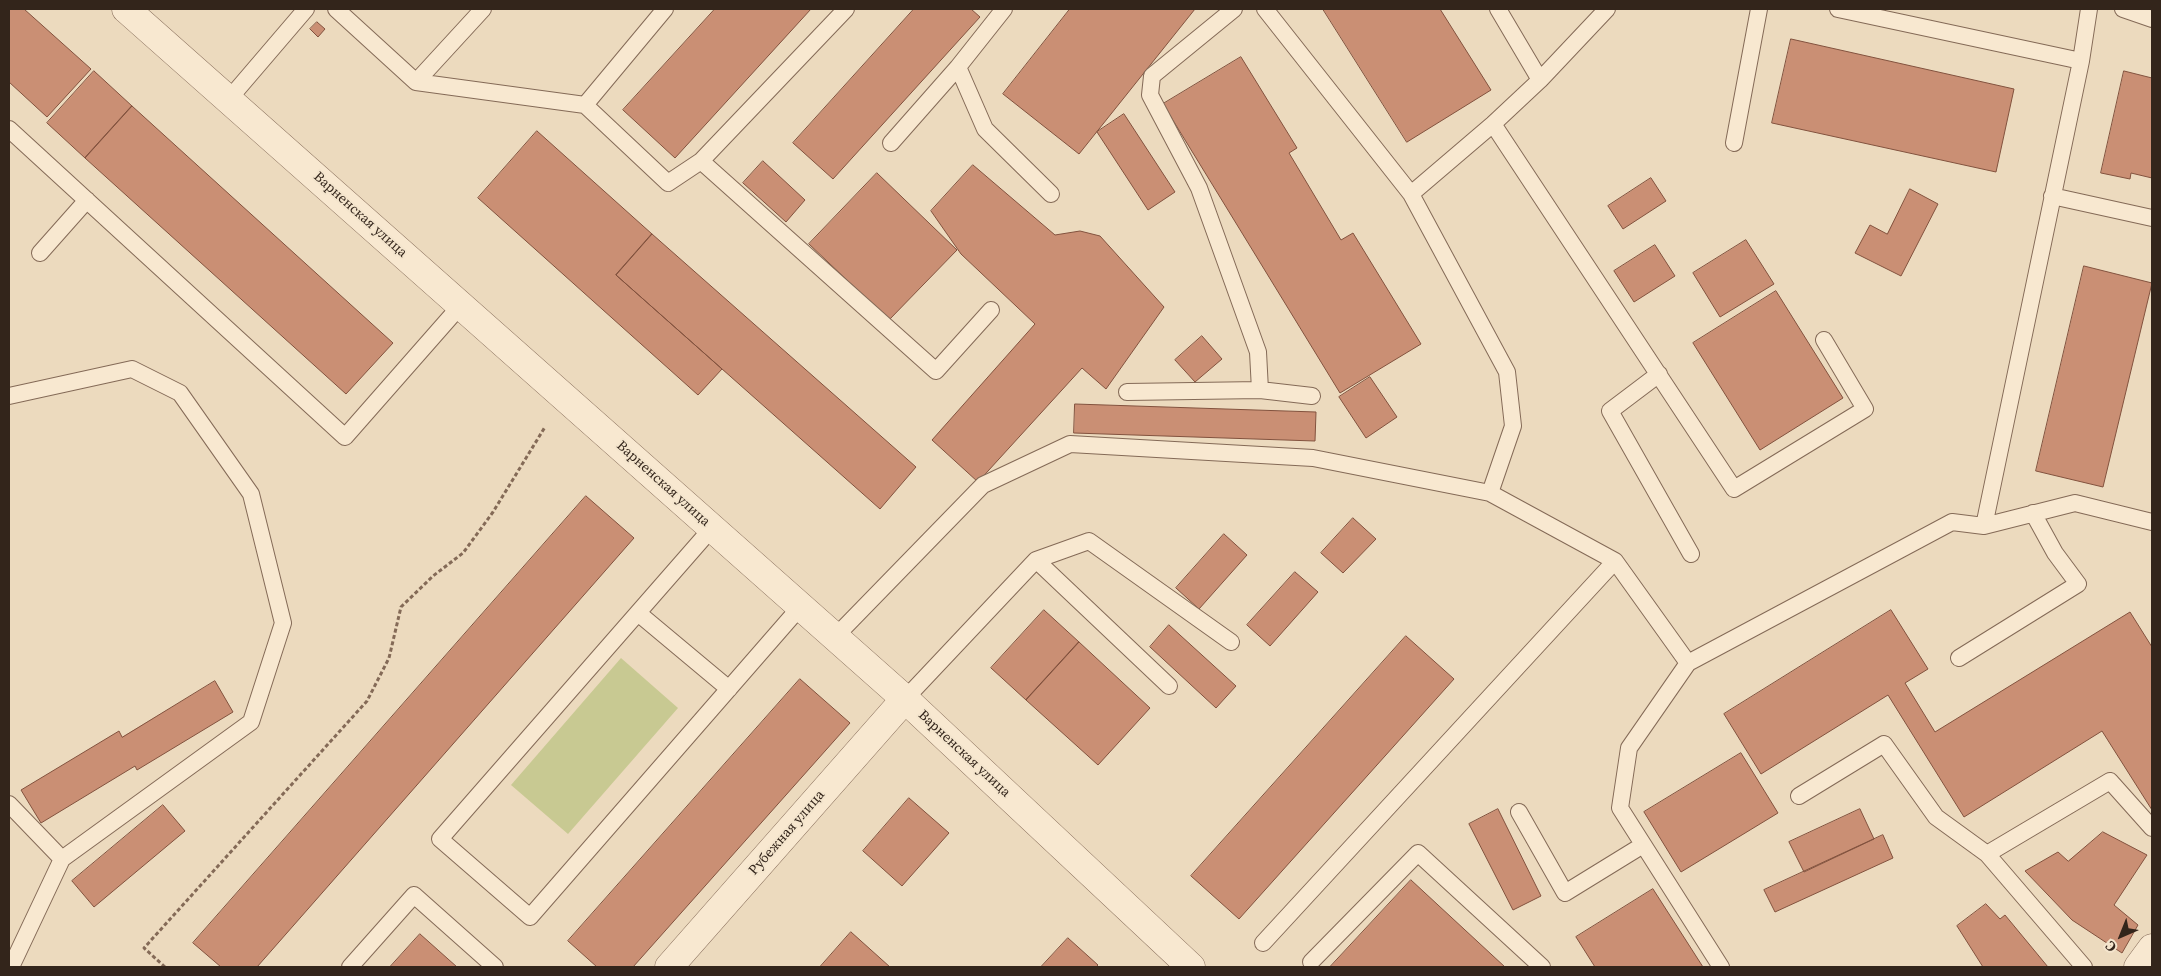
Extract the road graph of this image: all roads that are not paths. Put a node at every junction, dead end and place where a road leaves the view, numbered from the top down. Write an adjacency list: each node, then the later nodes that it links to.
1 (126, 9): 21 (street, Варненская улица)
2 (306, 9): 21 (lane)
3 (336, 9): 20 (lane)
4 (483, 9): 20 (lane)
5 (665, 9): 22 (lane)
6 (846, 9): 27 (lane)
7 (1004, 9): 18 (lane)
8 (1234, 9): 38 (lane)
9 (1265, 9): 29 (lane)
10 (1498, 9): 19 (lane)
11 (1608, 9): 19 (lane)
12 (1758, 9): 26 (lane)
13 (1838, 9): 17 (lane)
14 (2089, 9): 17 (lane)
15 (2123, 9): 16 (lane)
16 (2152, 20)
17 (2081, 61): 30 (lane)
18 (958, 67): 25 (lane); 28 (lane)
19 (1540, 80): 23 (lane)
20 (416, 82): 22 (lane)
21 (229, 99): 34 (street, Варненская улица)
22 (585, 105): 27 (lane)
23 (1493, 124): 29 (lane); 37 (lane)
24 (9, 128): 31 (lane)
25 (891, 143)
26 (1734, 143)
27 (702, 161): 35 (lane)
28 (1051, 194)
29 (1411, 194): 42 (lane)
30 (2052, 196): 32 (lane); 45 (lane)
31 (87, 200): 33 (lane); 34 (lane)
32 (2152, 218)
33 (40, 252)
34 (461, 305): 46 (street, Варненская улица)
35 (991, 310)
36 (1824, 340): 37 (lane)
37 (1659, 374): 47 (lane)
38 (1260, 390): 39 (lane); 41 (lane)
39 (1127, 392)
40 (9, 396): 65 (lane)
41 (1312, 396)
42 (1490, 493): 49 (lane); 52 (lane)
43 (2033, 513): 44 (lane); 45 (lane); 54 (lane)
44 (2152, 522)
45 (1984, 526): 55 (lane)
46 (712, 528): 50 (street, Варненская улица); 51 (lane)
47 (1692, 554)
48 (1036, 560): 53 (lane); 56 (lane); 58 (lane)
49 (1615, 561): 55 (lane); 66 (lane)
50 (801, 606): 52 (street, Варненская улица); 57 (lane)
51 (638, 613): 57 (lane); 57 (lane)
52 (835, 637): 58 (street, Варненская улица)
53 (1231, 642)
54 (1959, 658)
55 (1688, 663): 63 (lane)
56 (1169, 686)
57 (729, 689)
58 (905, 699): 72 (street, Рубежная улица); 73 (street, Варненская улица)
59 (1799, 796): 64 (lane)
60 (9, 804): 65 (lane)
61 (1519, 812): 63 (lane)
62 (2152, 828): 64 (lane)
63 (1643, 845): 75 (lane)
64 (1987, 854): 76 (lane)
65 (62, 859): 69 (lane)
66 (1263, 943)
67 (2152, 948): 77 (street)
68 (1311, 962): 74 (lane)
69 (10, 967)
70 (350, 967): 71 (lane)
71 (495, 967)
72 (669, 967)
73 (1191, 967)
74 (1542, 967)
75 (1721, 967)
76 (2084, 967)
77 (2138, 967)

